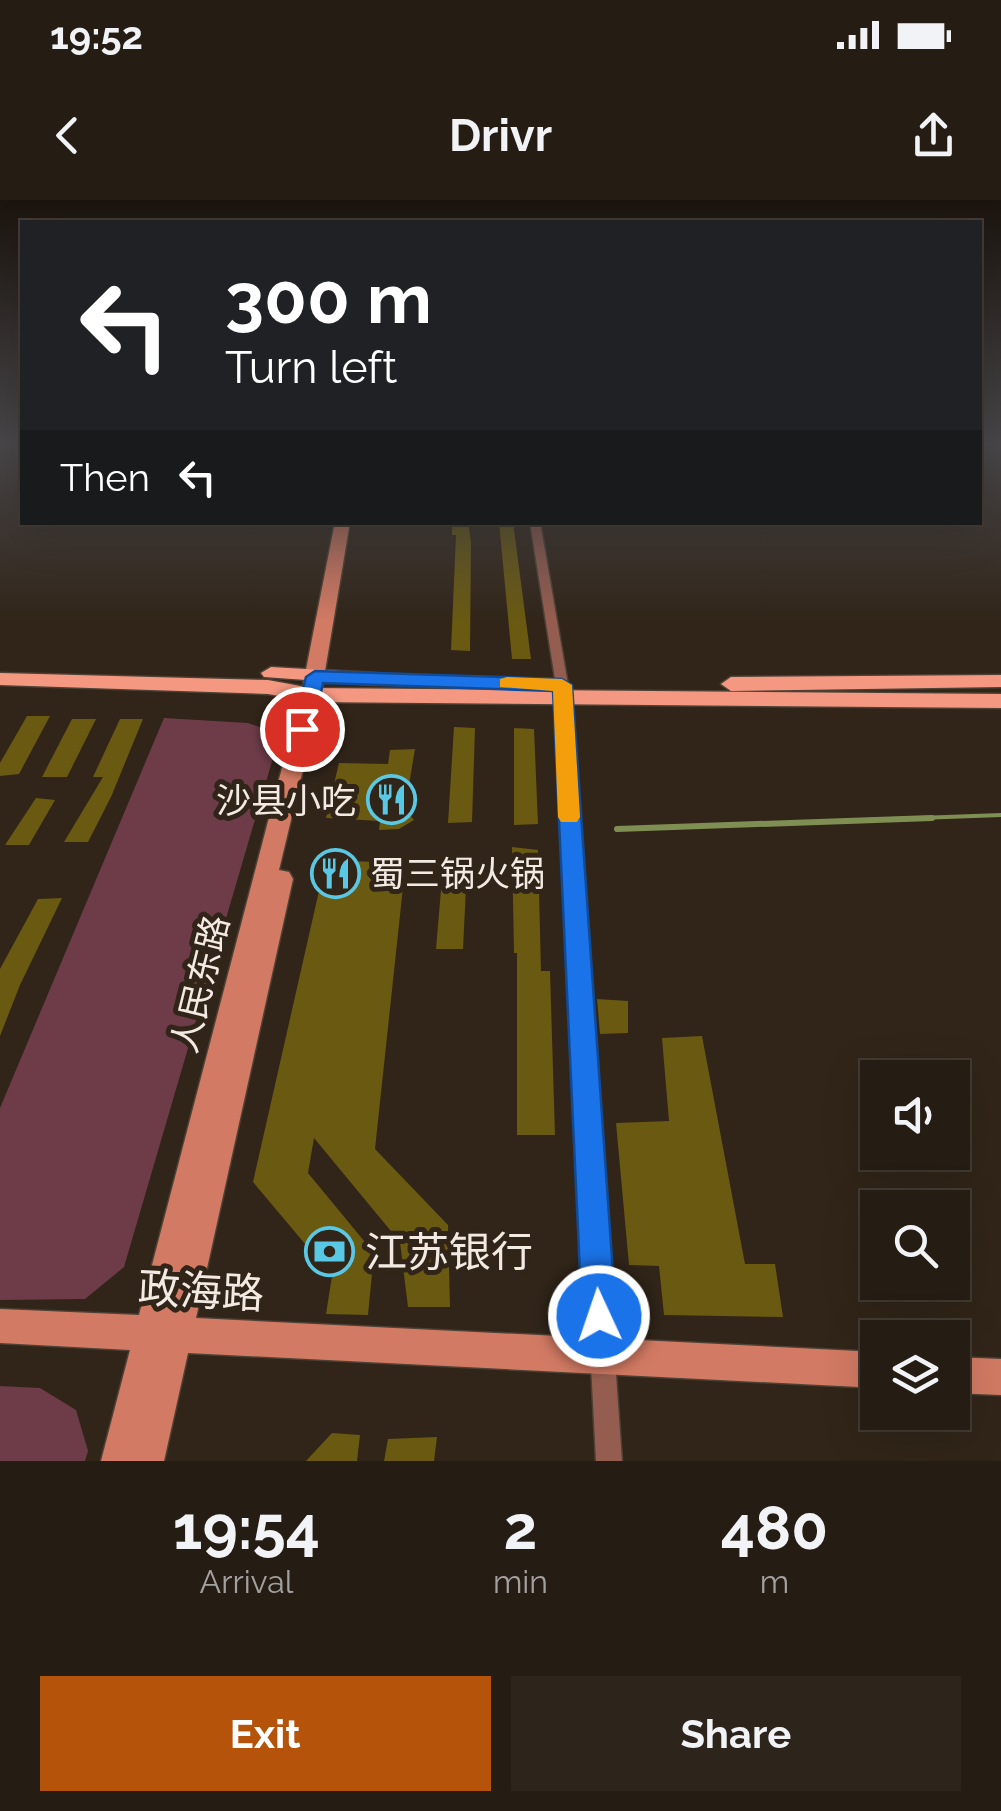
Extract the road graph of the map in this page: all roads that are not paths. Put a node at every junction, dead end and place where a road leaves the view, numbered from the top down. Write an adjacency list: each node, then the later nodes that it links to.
1 (343, 525): 7 (street, 人民东路)
2 (352, 525): 7 (street, 人民东路)
3 (534, 525): 8 (street)
4 (0, 665): 7 (main road)
5 (0, 679): 7 (main road)
6 (1001, 681): 8 (main road)
7 (319, 686): 8 (main road); 11 (street, 人民东路)
8 (562, 692): 9 (main road); 12 (street)
9 (1001, 701)
10 (0, 1326): 11 (street, 政海路)
11 (162, 1334): 12 (street, 政海路); 16 (street, 人民东路); 17 (street, 人民东路)
12 (601, 1355): 13 (street, 政海路); 18 (street)
13 (860, 1369)
14 (970, 1376): 15 (street)
15 (1001, 1377)
16 (120, 1461)
17 (145, 1461)
18 (610, 1461)

